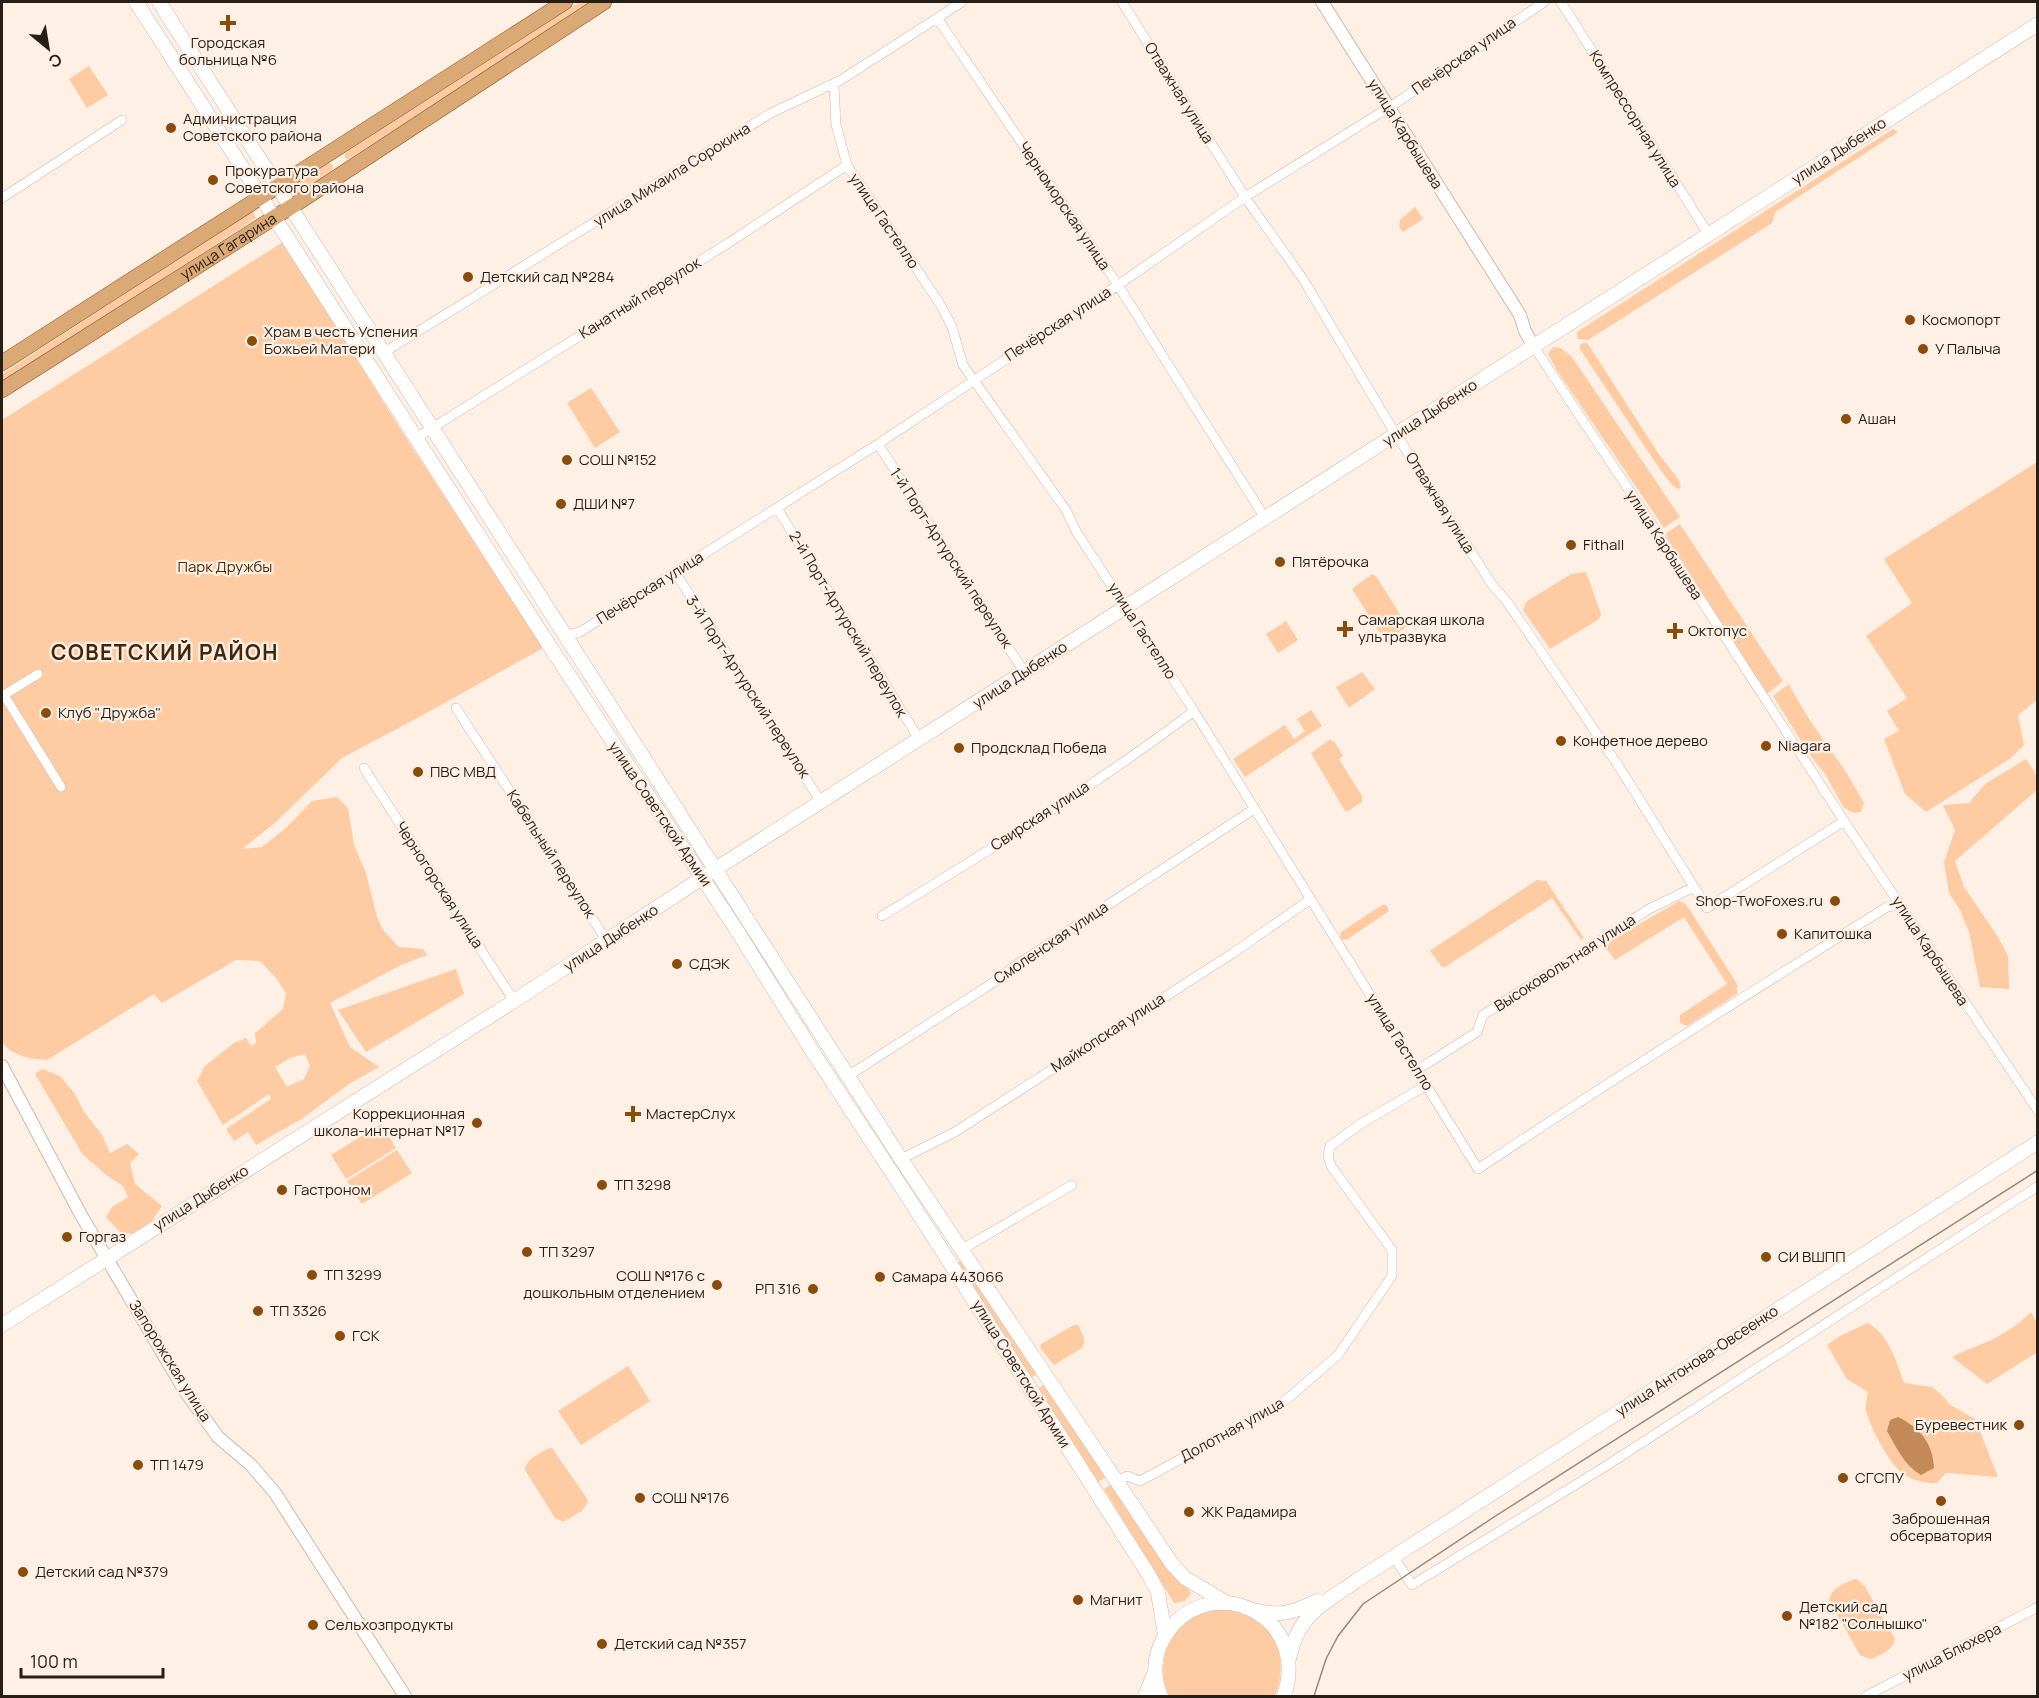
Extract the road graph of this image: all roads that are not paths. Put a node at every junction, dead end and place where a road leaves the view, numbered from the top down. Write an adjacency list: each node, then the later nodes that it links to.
1 (136, 2): 19 (main road, улица Советской Армии)
2 (159, 2): 18 (main road, улица Советской Армии)
3 (565, 2): 15 (main road, улица Гагарина)
4 (604, 2): 17 (main road, улица Гагарина)
5 (962, 2): 10 (street, улица Михаила Сорокина)
6 (1122, 2): 20 (street, Отважная улица)
7 (1322, 2): 13 (street, улица Карбышева)
8 (1544, 2): 13 (street, Печёрская улица)
9 (1561, 2): 24 (street, Компрессорная улица)
10 (937, 18): 12 (street, улица Михаила Сорокина); 25 (street, Черноморская улица)
11 (2037, 24): 24 (main road, улица Дыбенко)
12 (834, 85): 16 (street, улица Гастелло); 27 (street, улица Михаила Сорокина)
13 (1388, 107): 20 (street, Печёрская улица); 26 (street, улица Карбышева)
14 (122, 120): 21 (street)
15 (332, 151): 17 (main road); 18 (main road, улица Гагарина)
16 (847, 165): 29 (street, улица Гастелло); 31 (street, Канатный переулок)
17 (345, 171): 22 (main road, улица Гагарина)
18 (277, 185): 19 (main road, улица Гагарина); 22 (main road, улица Советской Армии)
19 (261, 196): 23 (main road, улица Советской Армии); 28 (main road, улица Гагарина)
20 (1245, 197): 25 (street, Печёрская улица); 32 (street, Отважная улица)
21 (2, 198)
22 (291, 207): 23 (main road, улица Гагарина); 27 (main road, улица Советской Армии)
23 (274, 218): 30 (main road, улица Гагарина); 33 (main road, улица Советской Армии)
24 (1709, 235): 26 (main road, улица Дыбенко)
25 (1118, 285): 29 (street, Печёрская улица); 36 (street, Черноморская улица)
26 (1534, 347): 32 (main road, улица Дыбенко); 50 (street, улица Карбышева)
27 (383, 353): 31 (main road, улица Советской Армии)
28 (2, 363)
29 (973, 379): 34 (street, Печёрская улица); 38 (street, улица Гастелло)
30 (2, 390)
31 (432, 428): 33 (street, Канатный переулок); 39 (main road, улица Советской Армии)
32 (1396, 434): 36 (main road, улица Дыбенко); 53 (street, Отважная улица)
33 (416, 438): 40 (main road, улица Советской Армии)
34 (878, 444): 35 (street, Печёрская улица); 41 (street, 1-й Порт-Артурский переулок)
35 (777, 508): 37 (street, Печёрская улица); 45 (street, 2-й Порт-Артурский переулок)
36 (1265, 518): 38 (main road, улица Дыбенко)
37 (675, 572): 39 (street, Печёрская улица); 48 (street, 3-й Порт-Артурский переулок)
38 (1126, 607): 41 (main road, улица Дыбенко); 44 (street, улица Гастелло)
39 (566, 635): 40 (main road); 51 (main road, улица Советской Армии)
40 (549, 645): 52 (main road, улица Советской Армии)
41 (1024, 672): 45 (main road, улица Дыбенко)
42 (38, 674): 47 (street)
43 (456, 708): 57 (street, Кабельный переулок)
44 (1194, 711): 49 (street, улица Гастелло); 56 (street, Свирская улица)
45 (919, 740): 48 (main road, улица Дыбенко)
46 (364, 768): 58 (street, Черногорская улица)
47 (61, 787)
48 (821, 802): 51 (main road, улица Дыбенко)
49 (1254, 809): 54 (street, улица Гастелло); 61 (street, Смоленская улица)
50 (1844, 821): 53 (street, Отважная улица); 55 (street, улица Карбышева)
51 (715, 869): 52 (main road, улица Дыбенко); 61 (main road, улица Советской Армии)
52 (703, 878): 57 (main road, улица Дыбенко); 70 (main road, улица Советской Армии)
53 (1694, 886): 60 (street, Высоковольтная улица)
54 (1311, 899): 60 (street, улица Гастелло); 65 (street, Майкопская улица)
55 (1900, 905): 62 (street, улица Гастелло); 63 (street, улица Карбышева)
56 (882, 916)
57 (607, 941): 58 (main road, улица Дыбенко)
58 (514, 1001): 69 (main road, улица Дыбенко)
59 (2, 1066): 69 (street, Запорожская улица)
60 (1417, 1070): 62 (street, улица Гастелло)
61 (848, 1076): 65 (main road, улица Советской Армии)
62 (1426, 1085): 74 (street, Долотная улица)
63 (2037, 1111)
64 (2037, 1142): 75 (main road, улица Антонова-Овсеенко)
65 (901, 1159): 68 (main road, улица Советской Армии)
66 (1072, 1185): 68 (street)
67 (2037, 1186): 75 (street)
68 (961, 1250): 70 (main road); 72 (main road, улица Советской Армии)
69 (106, 1257): 71 (main road, улица Дыбенко); 84 (street, Запорожская улица)
70 (949, 1261): 73 (main road, улица Советской Армии)
71 (2, 1325)
72 (1046, 1375): 73 (main road); 74 (main road, улица Советской Армии)
73 (1030, 1387): 80 (main road, улица Советской Армии)
74 (1116, 1482): 77 (main road, улица Советской Армии)
75 (1394, 1557): 76 (main road, улица Антонова-Овсеенко)
76 (1356, 1581): 78 (main road, улица Антонова-Овсеенко); 81 (main road, улица Антонова-Овсеенко)
77 (1227, 1603): 78 (main road, улица Антонова-Овсеенко); 80 (main road)
78 (1245, 1607): 81 (main road)
79 (2037, 1607): 89 (street, улица Блюхера)
80 (1165, 1635): 82 (main road)
81 (1289, 1659): 83 (main road)
82 (1155, 1672): 85 (main road); 86 (main road)
83 (1289, 1680): 87 (main road); 88 (main road)
84 (405, 1696)
85 (1145, 1696)
86 (1161, 1696)
87 (1284, 1696)
88 (1297, 1696)
89 (1866, 1696)

